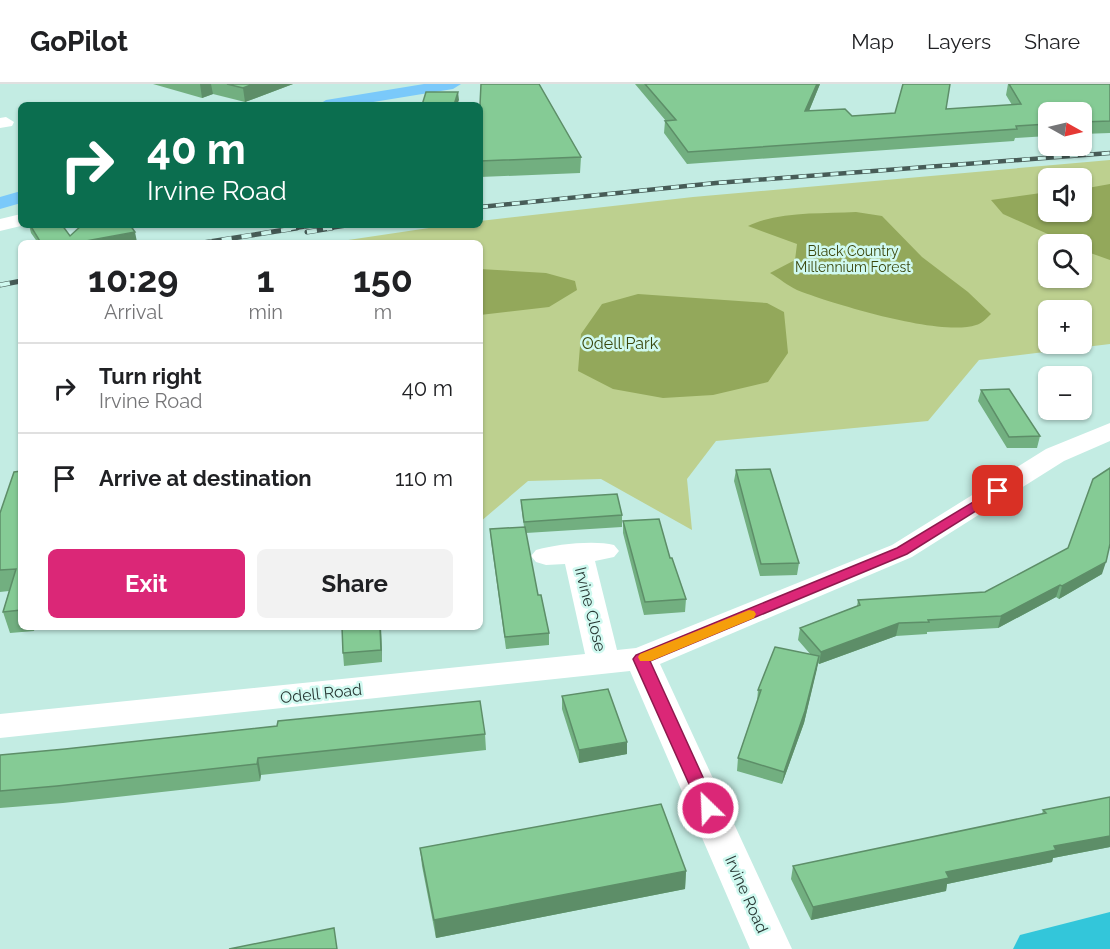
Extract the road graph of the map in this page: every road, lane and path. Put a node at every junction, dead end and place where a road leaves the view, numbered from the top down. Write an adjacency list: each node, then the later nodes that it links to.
1 (18, 221): 2 (street)
2 (0, 225)
3 (1110, 431): 5 (street)
4 (546, 556): 6 (street, Irvine Close)
5 (641, 659): 6 (street, Odell Road); 9 (street, Irvine Road)
6 (604, 664): 7 (street, Odell Road)
7 (0, 726)
8 (1110, 932): 10 (highway)
9 (771, 949)
10 (1037, 949)

